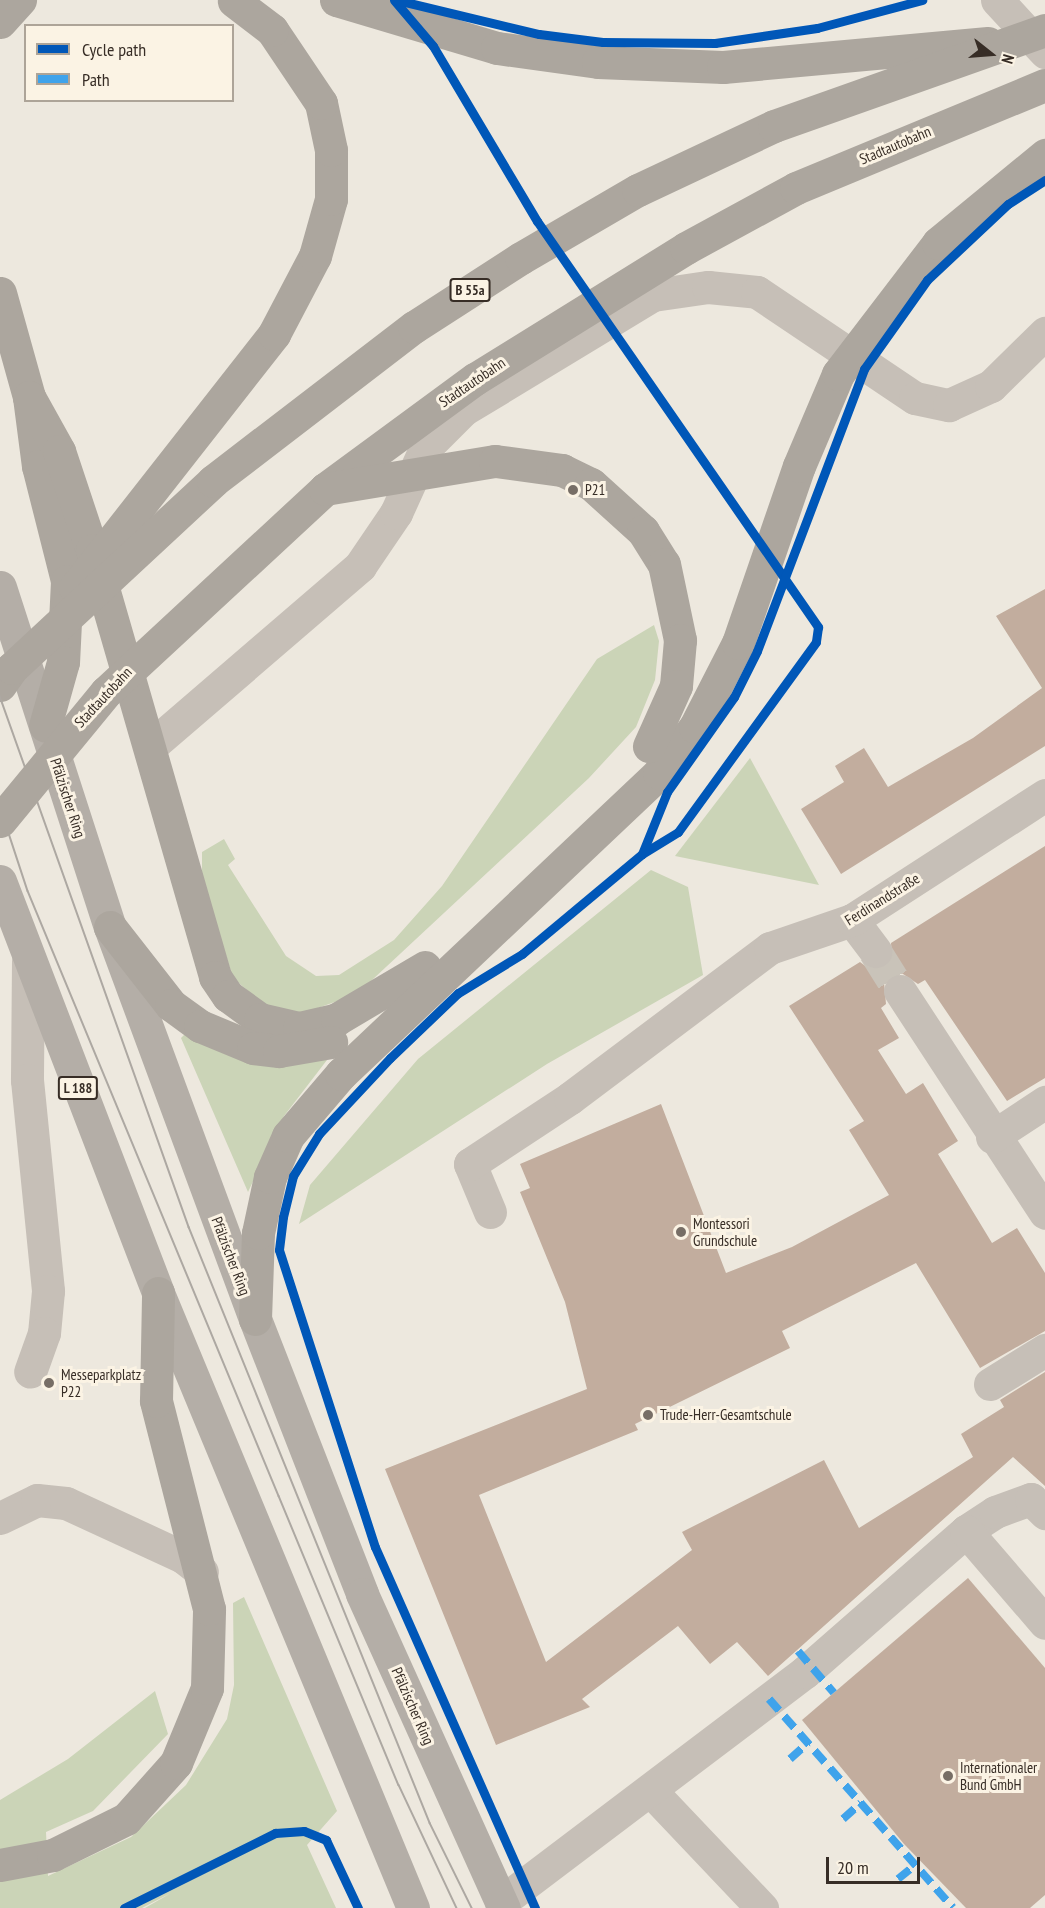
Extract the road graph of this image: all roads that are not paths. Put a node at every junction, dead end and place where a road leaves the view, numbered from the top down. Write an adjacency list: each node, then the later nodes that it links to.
1 (21, 0): 5 (highway)
2 (233, 0): 16 (highway, bridge)
3 (336, 0): 7 (highway)
4 (997, 0): 8 (street)
5 (0, 22)
6 (1045, 30): 7 (highway, B 55a, bridge)
7 (1008, 40): 16 (highway, B 55a, bridge)
8 (1045, 52)
9 (1045, 85): 14 (highway, Stadtautobahn)
10 (1045, 155): 33 (highway, bridge)
11 (0, 293): 13 (highway)
12 (1045, 333): 18 (street)
13 (29, 397): 17 (highway); 18 (highway)
14 (325, 489): 20 (highway, Stadtautobahn, bridge); 26 (highway, bridge)
15 (0, 587): 17 (main road, Pfälzischer Ring)
16 (6, 677)
17 (45, 726): 23 (main road, Pfälzischer Ring)
18 (151, 746): 26 (highway)
19 (1045, 795): 22 (street, Ferdinandstraße)
20 (0, 821)
21 (0, 881): 25 (main road, L 188)
22 (852, 920): 24 (street); 30 (street, Ferdinandstraße)
23 (110, 927): 26 (highway); 33 (main road, Pfälzischer Ring)
24 (875, 951)
25 (28, 961): 32 (main road, L 188); 35 (street)
26 (425, 967)
27 (900, 991): 29 (street)
28 (1045, 1102): 29 (street)
29 (992, 1137): 31 (street)
30 (490, 1212)
31 (1045, 1213)
32 (158, 1293): 40 (highway); 45 (main road, L 188)
33 (255, 1318): 44 (main road, Pfälzischer Ring)
34 (1045, 1350): 36 (street)
35 (30, 1371)
36 (990, 1384)
37 (1045, 1513): 39 (street)
38 (0, 1518): 40 (street)
39 (966, 1531): 41 (street); 42 (street)
40 (202, 1572): 43 (highway)
41 (1045, 1623)
42 (650, 1790): 44 (street); 46 (street)
43 (0, 1865)
44 (503, 1905)
45 (413, 1908)
46 (762, 1908)

